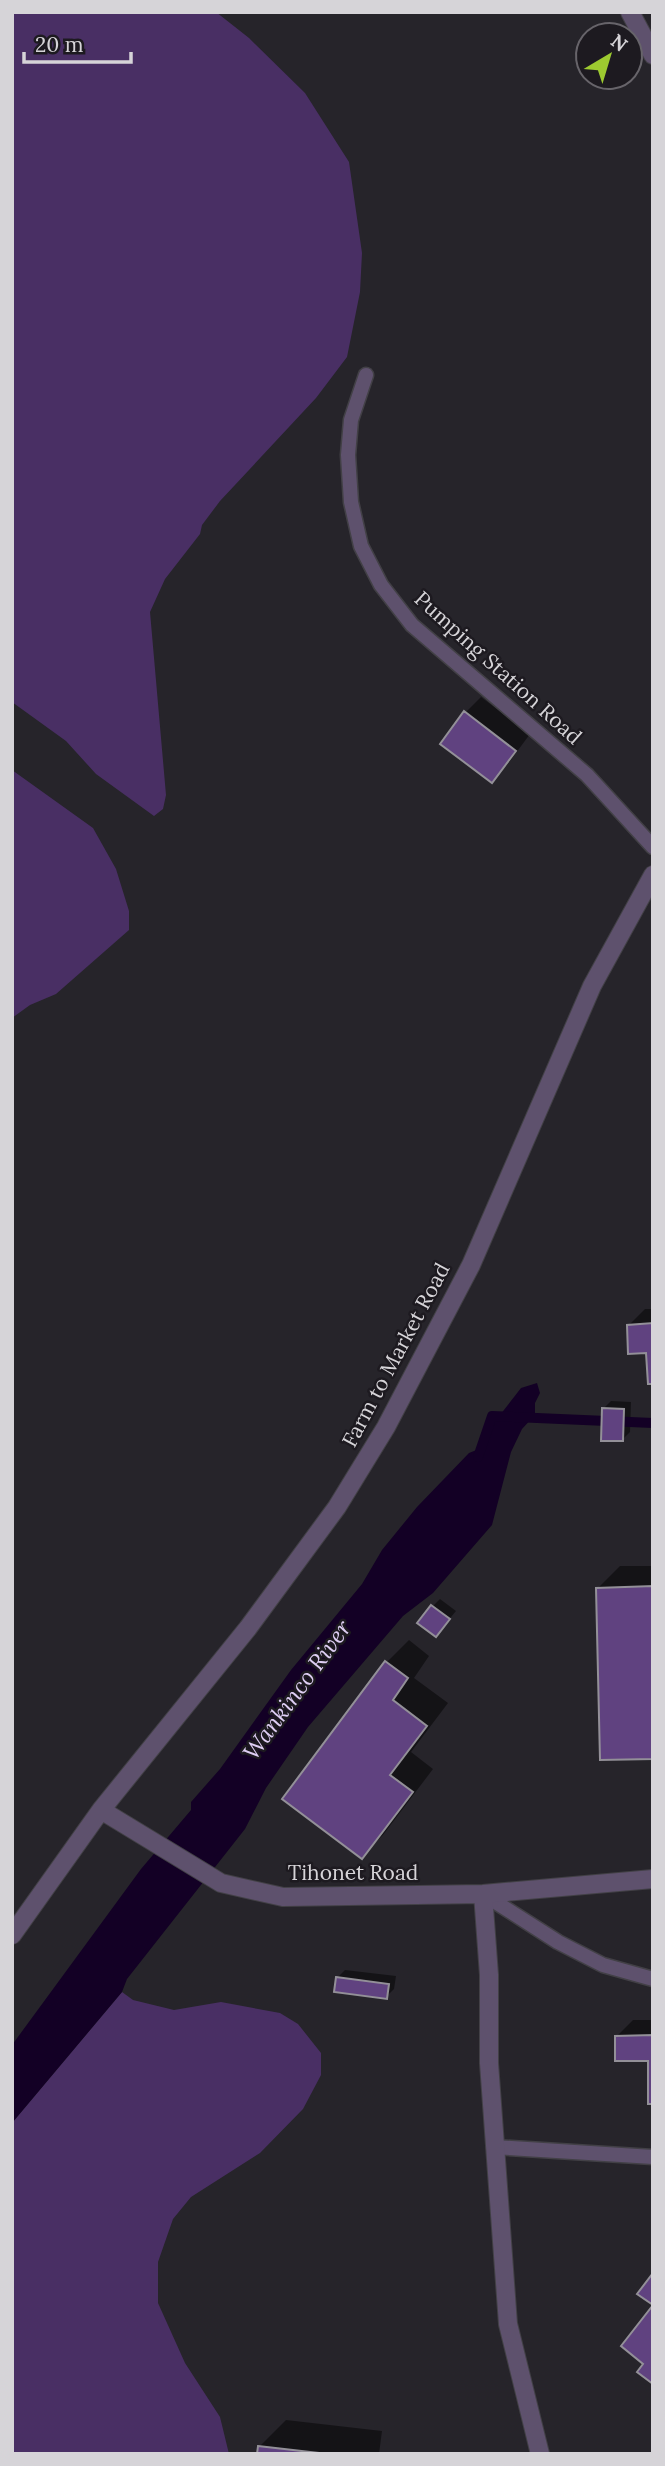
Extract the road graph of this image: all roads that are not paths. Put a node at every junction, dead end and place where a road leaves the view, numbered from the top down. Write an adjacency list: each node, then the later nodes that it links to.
1 (630, 12): 2 (street)
2 (653, 55)
3 (366, 375): 4 (lane, Pumping Station Road)
4 (653, 846)
5 (653, 875): 6 (street, Farm to Market Road)
6 (101, 1810): 8 (street, Tihonet Road); 9 (street)
7 (653, 1878): 8 (street, Tihonet Road)
8 (483, 1894): 10 (lane); 11 (street)
9 (12, 1934)
10 (653, 1979)
11 (494, 2147): 12 (lane); 13 (street)
12 (653, 2157)
13 (540, 2454)

